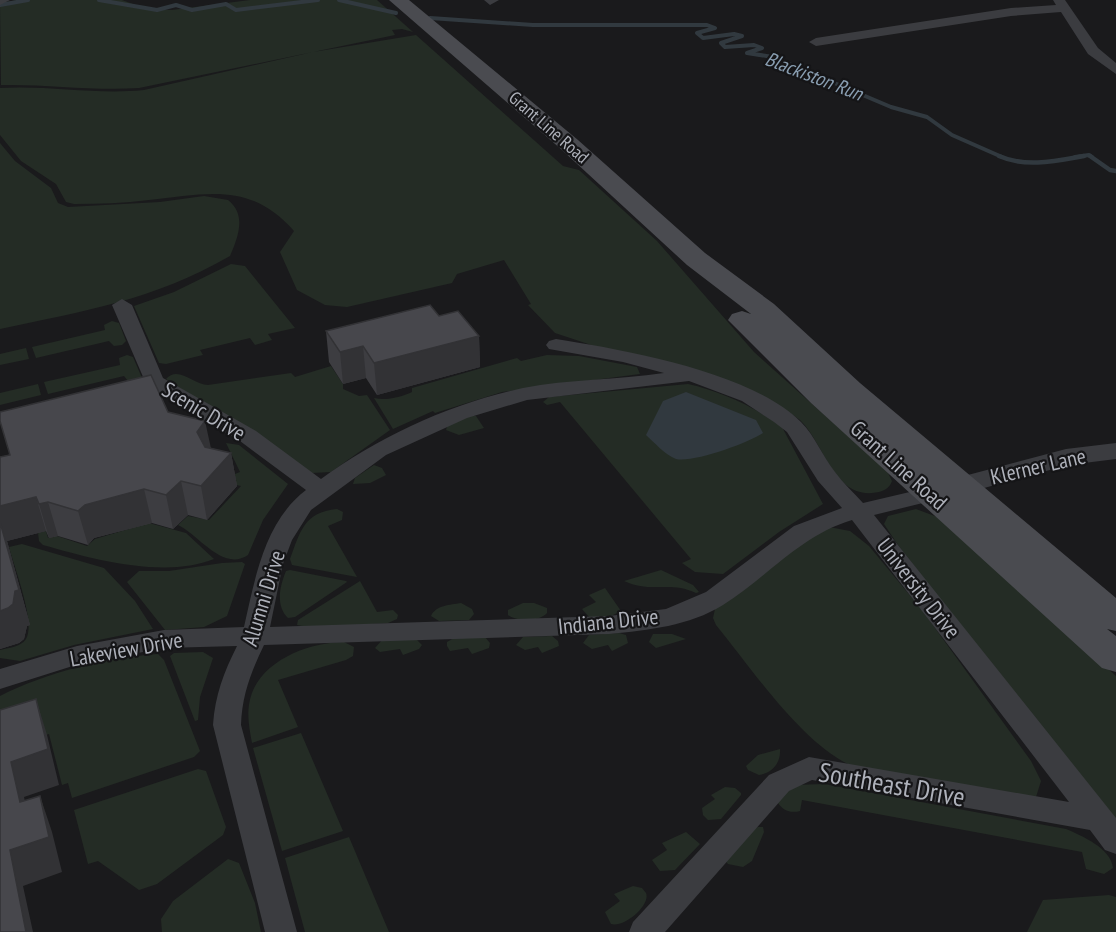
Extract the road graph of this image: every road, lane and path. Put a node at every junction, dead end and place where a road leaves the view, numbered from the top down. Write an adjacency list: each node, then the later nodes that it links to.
1 (399, 0): 9 (main road, Grant Line Road)
2 (1062, 4): 3 (street); 4 (street)
3 (816, 42)
4 (1116, 70)
5 (122, 305): 10 (street, Scenic Drive)
6 (556, 345): 7 (street, University Drive)
7 (691, 375): 10 (street, Alumni Drive); 11 (street, University Drive)
8 (1116, 451): 9 (street, Klerner Lane)
9 (945, 489): 11 (street, Indiana Drive); 12 (main road, Grant Line Road); 14 (main road, Grant Line Road)
10 (322, 491): 13 (street, Alumni Drive)
11 (858, 512): 13 (street, Indiana Drive); 16 (street, University Drive)
12 (1116, 618)
13 (255, 636): 15 (street, Lakeview Drive); 17 (street, Alumni Drive)
14 (1116, 658)
15 (0, 679)
16 (1108, 831): 18 (street, Southeast Drive)
17 (281, 932)
18 (645, 932)

